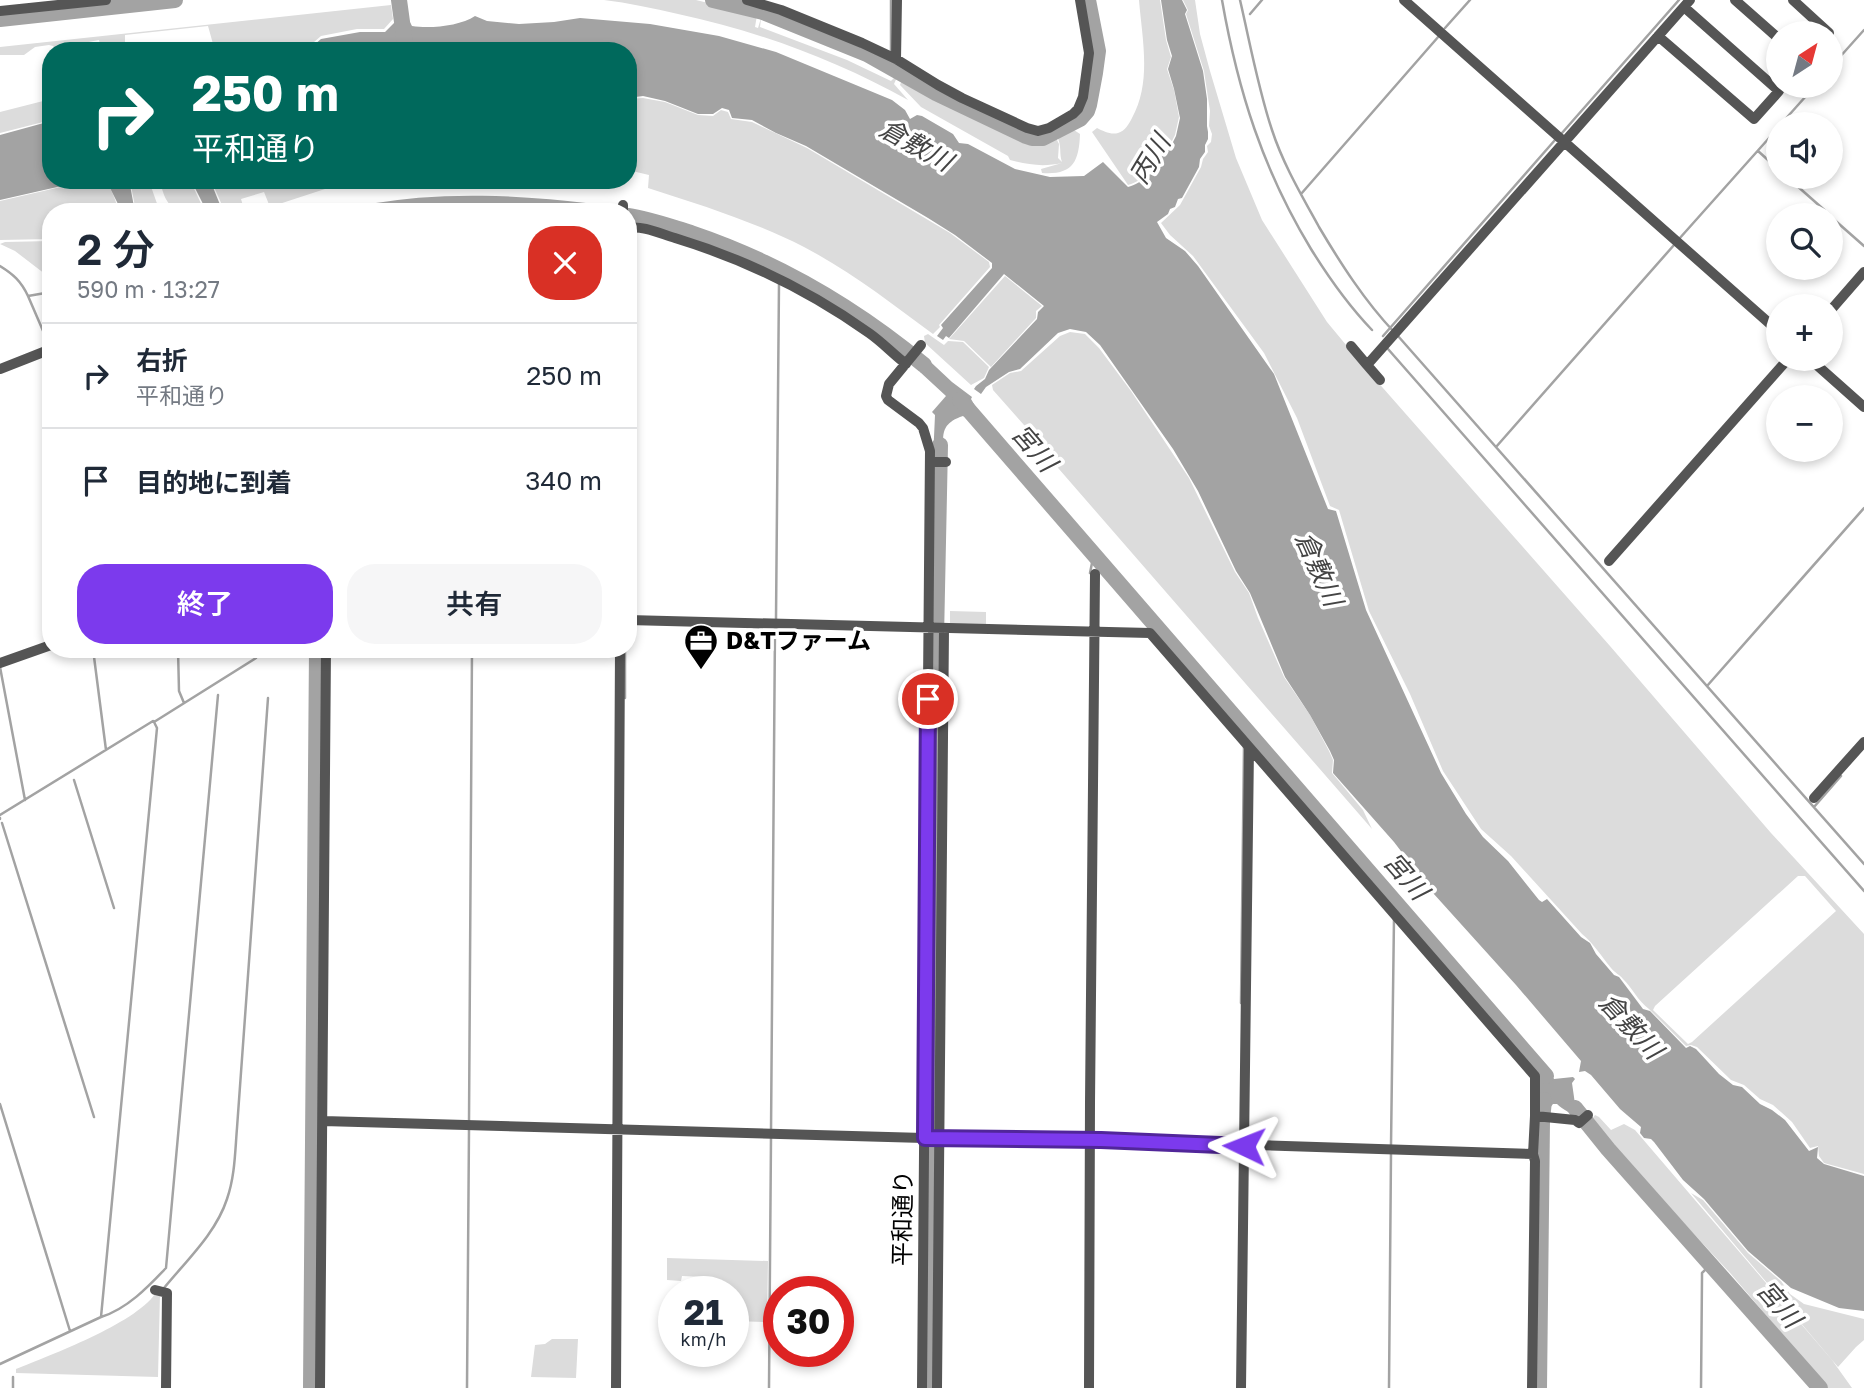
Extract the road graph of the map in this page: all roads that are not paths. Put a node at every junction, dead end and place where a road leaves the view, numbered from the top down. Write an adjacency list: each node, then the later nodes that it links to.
1 (106, 0): 9 (street)
2 (747, 0): 13 (street)
3 (897, 0): 13 (street)
4 (1080, 0): 13 (street)
5 (1404, 0): 14 (street)
6 (1735, 0): 11 (street)
7 (1793, 0): 10 (street)
8 (1687, 3): 12 (street); 12 (street)
9 (0, 12)
10 (1816, 21)
11 (1766, 27)
12 (1658, 36): 14 (street)
13 (896, 59)
14 (1564, 142): 18 (street); 23 (street)
15 (637, 228): 22 (street)
16 (1864, 272): 17 (street)
17 (1843, 296)
18 (1766, 320)
19 (1351, 346): 23 (street)
20 (920, 347): 22 (street)
21 (42, 353): 24 (street)
22 (907, 362): 32 (street, 平和通り)
23 (1367, 365): 27 (street)
24 (0, 369)
25 (1777, 371): 29 (street)
26 (1824, 371): 28 (street)
27 (1380, 380)
28 (1864, 407)
29 (1609, 561)
30 (1095, 574): 33 (street)
31 (637, 620): 32 (street)
32 (936, 628): 33 (street); 45 (street, 平和通り)
33 (1091, 632): 39 (street); 46 (street)
34 (42, 648): 37 (street)
35 (326, 658): 43 (street)
36 (620, 658): 44 (street)
37 (1, 663)
38 (1864, 742): 40 (street)
39 (1247, 745): 41 (street); 47 (street)
40 (1814, 798)
41 (1540, 1116): 42 (street); 48 (street)
42 (1585, 1118)
43 (323, 1121): 44 (street); 51 (street)
44 (621, 1129): 45 (street); 52 (street)
45 (933, 1138): 46 (street); 53 (street, 平和通り); 54 (street)
46 (1088, 1141): 47 (street); 55 (street)
47 (1241, 1146): 48 (street); 56 (street)
48 (1533, 1154): 57 (street)
49 (160, 1292): 50 (street)
50 (166, 1388)
51 (320, 1388)
52 (615, 1388)
53 (922, 1388)
54 (937, 1388)
55 (1089, 1388)
56 (1241, 1388)
57 (1532, 1388)

